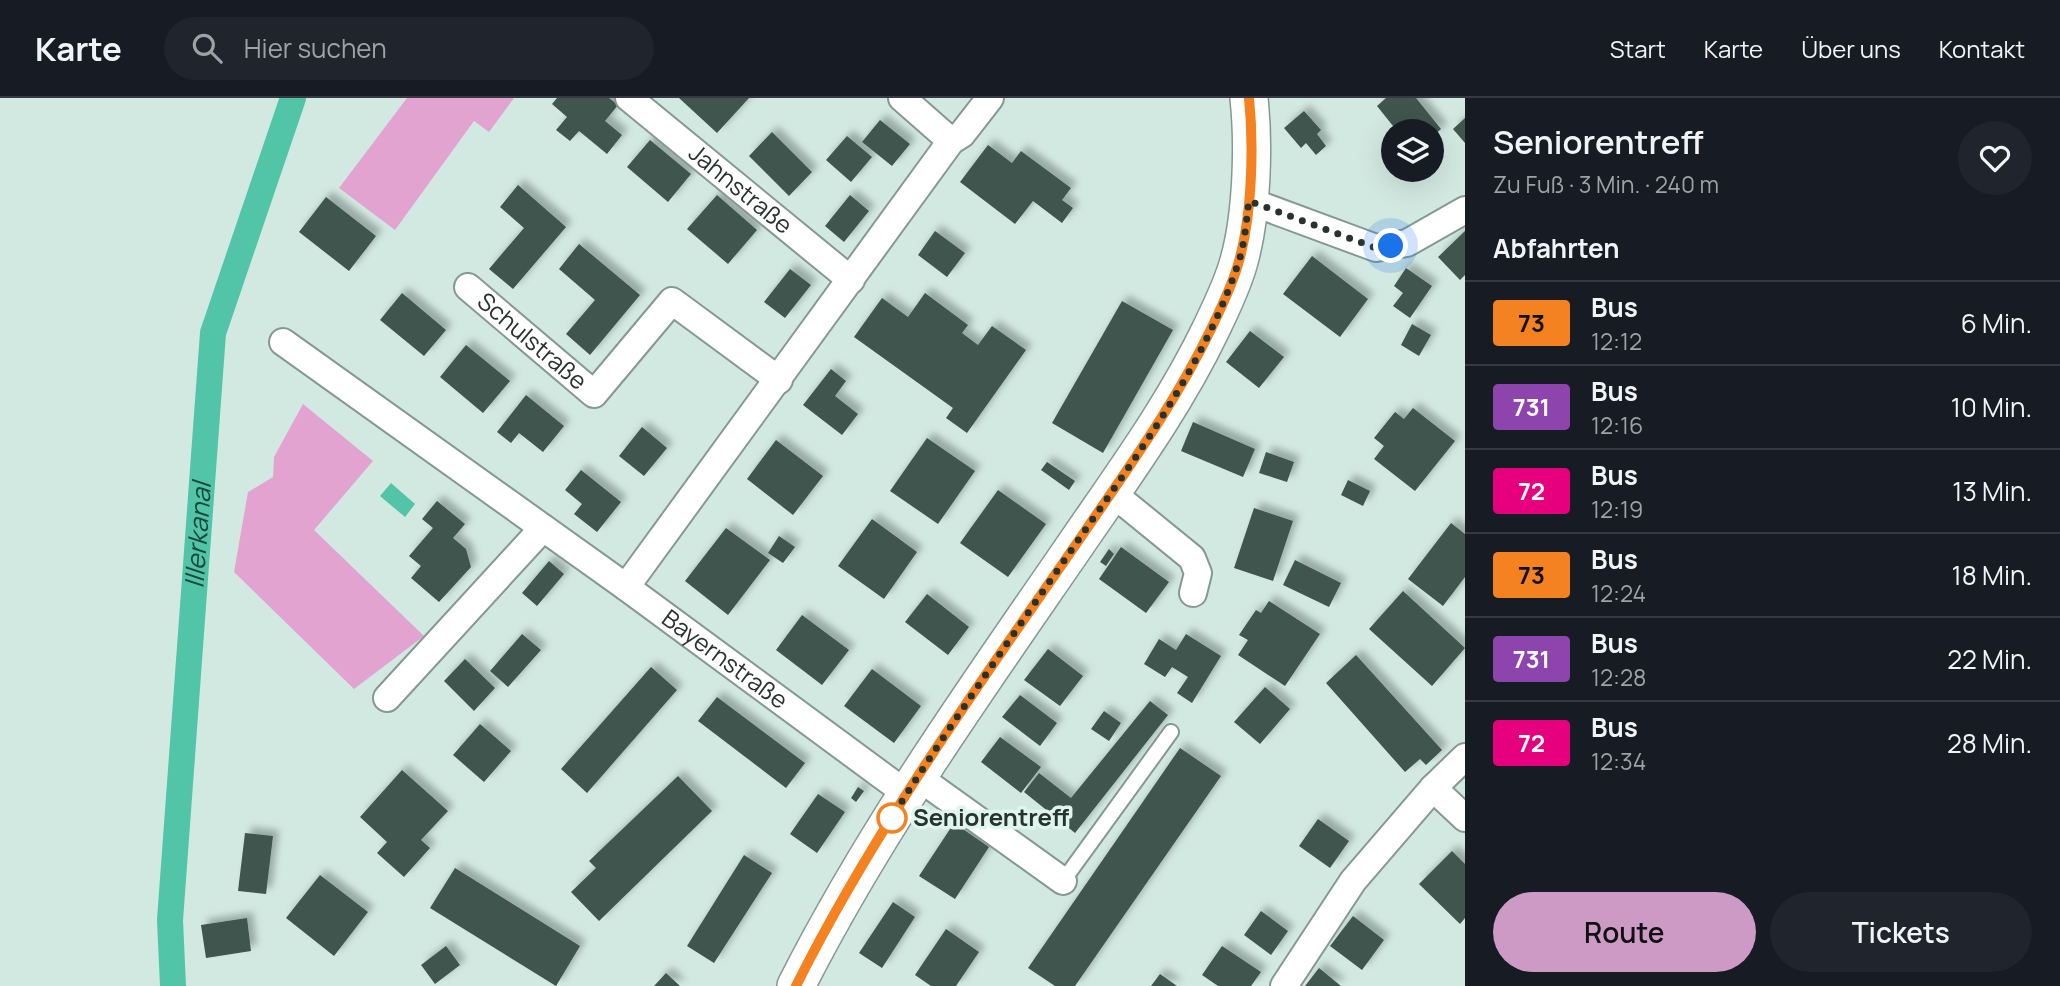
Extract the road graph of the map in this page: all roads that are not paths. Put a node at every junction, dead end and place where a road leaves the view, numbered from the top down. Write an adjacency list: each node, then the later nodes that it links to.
1 (629, 98): 8 (street, Jahnstraße)
2 (902, 98): 5 (street)
3 (989, 98): 5 (street)
4 (1249, 98): 6 (main road)
5 (951, 141): 8 (street)
6 (1249, 201): 7 (street); 12 (main road)
7 (1465, 210)
8 (851, 280): 11 (street)
9 (468, 287): 11 (street, Schulstraße)
10 (284, 341): 13 (street, Bayernstraße)
11 (779, 380): 14 (street)
12 (1111, 492): 15 (street); 19 (main road)
13 (543, 528): 14 (street, Bayernstraße); 16 (street)
14 (626, 587): 19 (street, Bayernstraße)
15 (1193, 593)
16 (387, 698)
17 (1171, 732): 22 (lane)
18 (1465, 757): 20 (street)
19 (913, 785): 22 (street, Bayernstraße); 23 (main road)
20 (1433, 788): 21 (street); 24 (street)
21 (1465, 818)
22 (1063, 881)
23 (796, 986)
24 (1284, 986)

